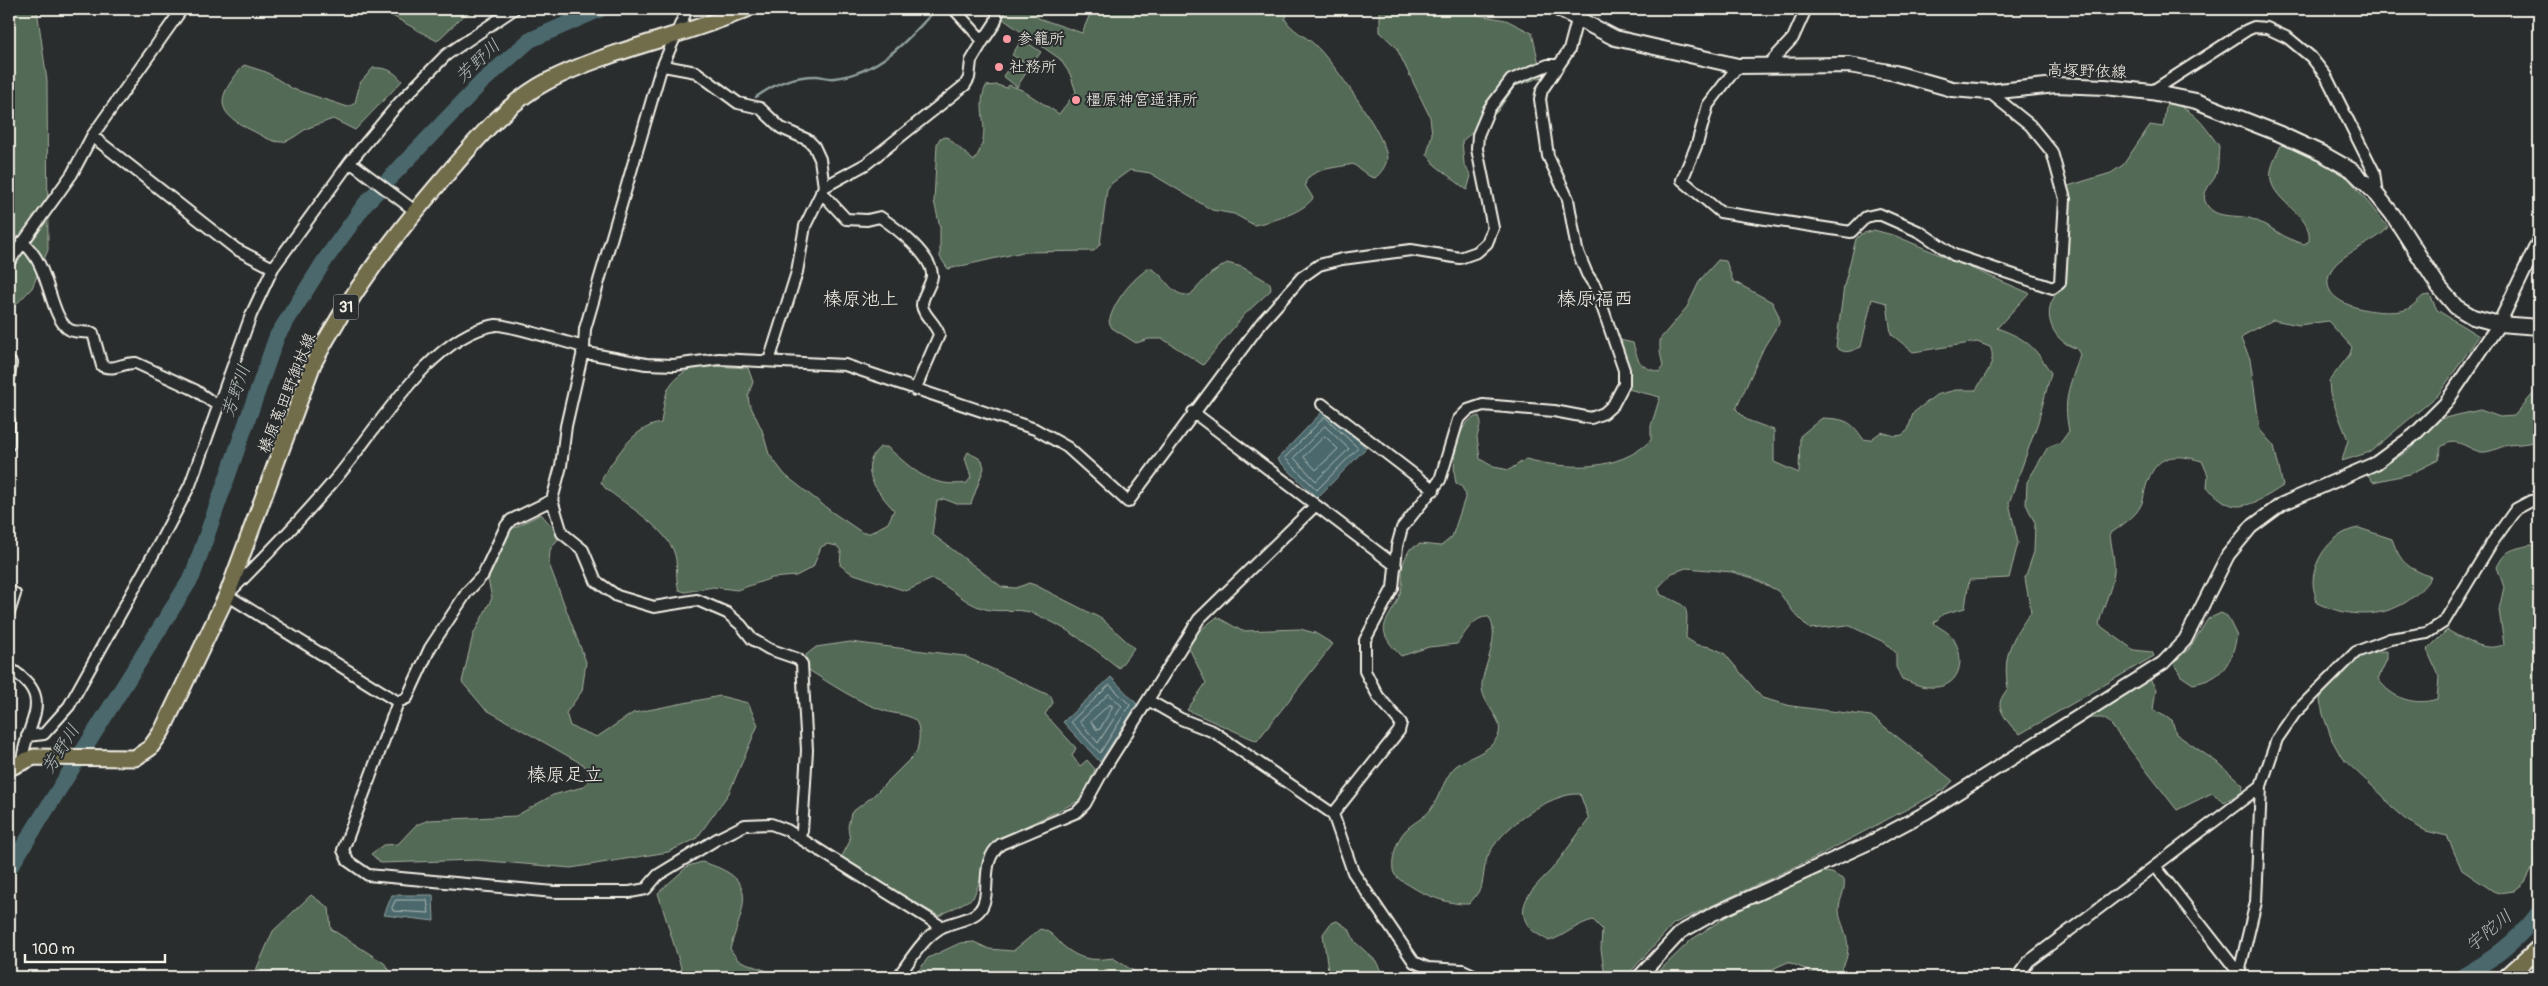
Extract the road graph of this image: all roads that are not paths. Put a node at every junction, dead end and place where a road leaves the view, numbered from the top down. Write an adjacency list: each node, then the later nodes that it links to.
1 (182, 9): 18 (street)
2 (514, 9): 19 (street)
3 (687, 9): 10 (street)
4 (746, 9): 10 (main road, 榛原菟田野御杖線 / 31)
5 (954, 9): 11 (street)
6 (999, 9): 11 (street)
7 (1559, 9): 9 (main road, 高塚野依線)
8 (1806, 9): 15 (street)
9 (1578, 20): 12 (street); 14 (main road, 高塚野依線)
10 (676, 33): 13 (street); 22 (main road, 榛原菟田野御杖線 / 31)
11 (983, 41): 20 (street)
12 (1559, 65): 36 (street); 39 (street)
13 (664, 66): 20 (street); 29 (street)
14 (1738, 66): 15 (main road, 高塚野依線); 16 (street)
15 (1766, 68): 16 (main road, 高塚野依線)
16 (1989, 92): 17 (main road, 高塚野依線)
17 (2151, 92): 21 (main road, 高塚野依線); 21 (street)
18 (92, 136): 24 (street); 26 (street)
19 (352, 163): 22 (street); 26 (street)
20 (822, 189): 30 (street); 33 (street)
21 (2377, 195): 27 (main road, 高塚野依線)
22 (411, 209): 45 (main road, 榛原菟田野御杖線 / 31)
23 (2539, 240): 27 (street)
24 (22, 242): 25 (street); 35 (street)
25 (9, 262)
26 (273, 268): 35 (street)
27 (2499, 324): 28 (main road, 高塚野依線); 61 (street)
28 (2539, 328)
29 (583, 350): 30 (street); 40 (street); 45 (street)
30 (769, 361): 33 (street)
31 (11, 363): 32 (street)
32 (9, 378)
33 (915, 390): 36 (street)
34 (1322, 404): 39 (street)
35 (218, 406): 50 (street)
36 (1193, 412): 42 (street)
37 (9, 420): 38 (street)
38 (9, 445)
39 (1434, 490): 43 (street)
40 (552, 500): 49 (street); 54 (street)
41 (2539, 500): 52 (street)
42 (1315, 506): 43 (street); 48 (street)
43 (1396, 566): 53 (street)
44 (9, 590): 46 (street)
45 (227, 595): 49 (street); 51 (main road, 榛原菟田野御杖線 / 31)
46 (9, 613)
47 (9, 668): 50 (street)
48 (1148, 700): 53 (street); 56 (street)
49 (398, 702): 54 (street)
50 (27, 736): 51 (street)
51 (21, 762)
52 (2260, 786): 55 (street); 58 (street)
53 (1333, 814): 60 (street)
54 (798, 837): 56 (street)
55 (2155, 866): 58 (street); 62 (street)
56 (942, 927): 59 (street)
57 (2539, 948): 63 (highway)
58 (2240, 975)
59 (898, 977)
60 (1478, 977)
61 (1640, 977)
62 (2017, 977)
63 (2509, 977)

